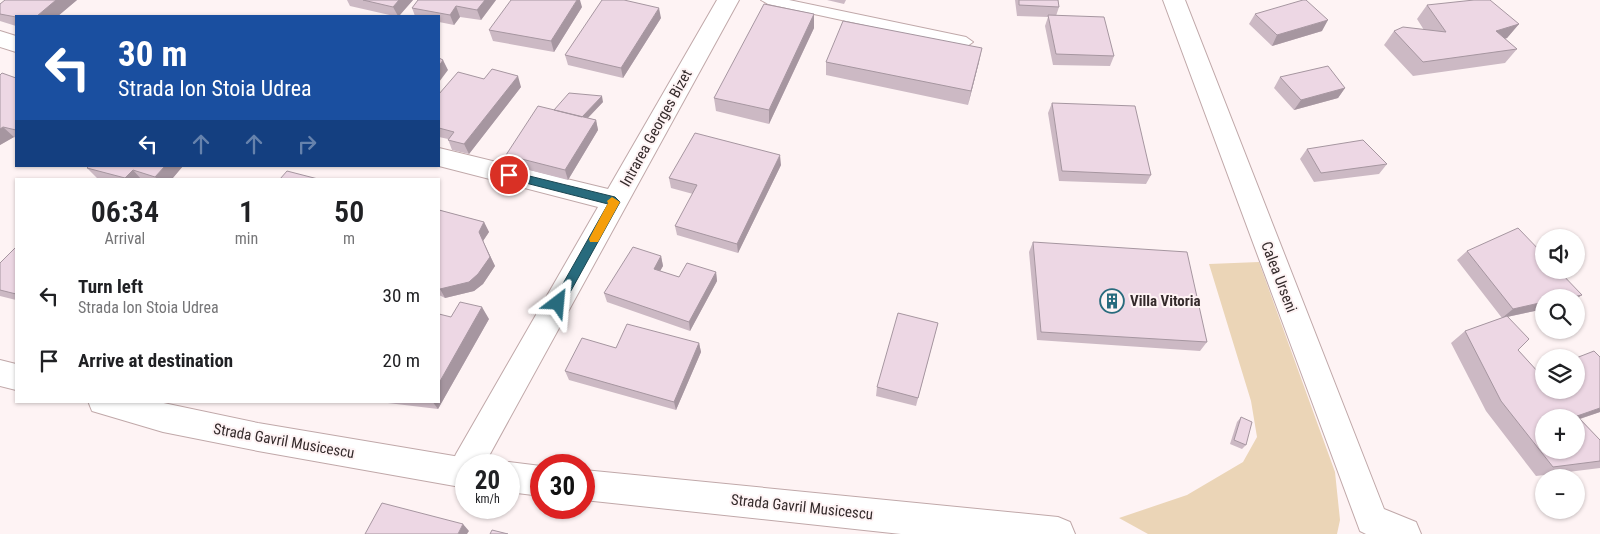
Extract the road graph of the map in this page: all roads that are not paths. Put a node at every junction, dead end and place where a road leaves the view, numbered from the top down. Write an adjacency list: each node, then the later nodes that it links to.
1 (728, 0): 8 (street, Intrarea Georges Bizet)
2 (768, 0): 5 (lane)
3 (1174, 0): 15 (street, Calea Urseni)
4 (0, 39): 6 (street)
5 (966, 42)
6 (15, 44)
7 (440, 157): 8 (street)
8 (615, 202): 12 (street, Intrarea Georges Bizet)
9 (0, 373): 10 (street)
10 (15, 377)
11 (110, 403): 13 (street, Strada Gavril Musicescu)
12 (473, 454)
13 (455, 467)
14 (595, 486): 16 (street, Strada Gavril Musicescu)
15 (1370, 527): 18 (street, Calea Urseni)
16 (1025, 532): 17 (street, Strada Gavril Musicescu)
17 (1058, 534)
18 (1404, 534)

